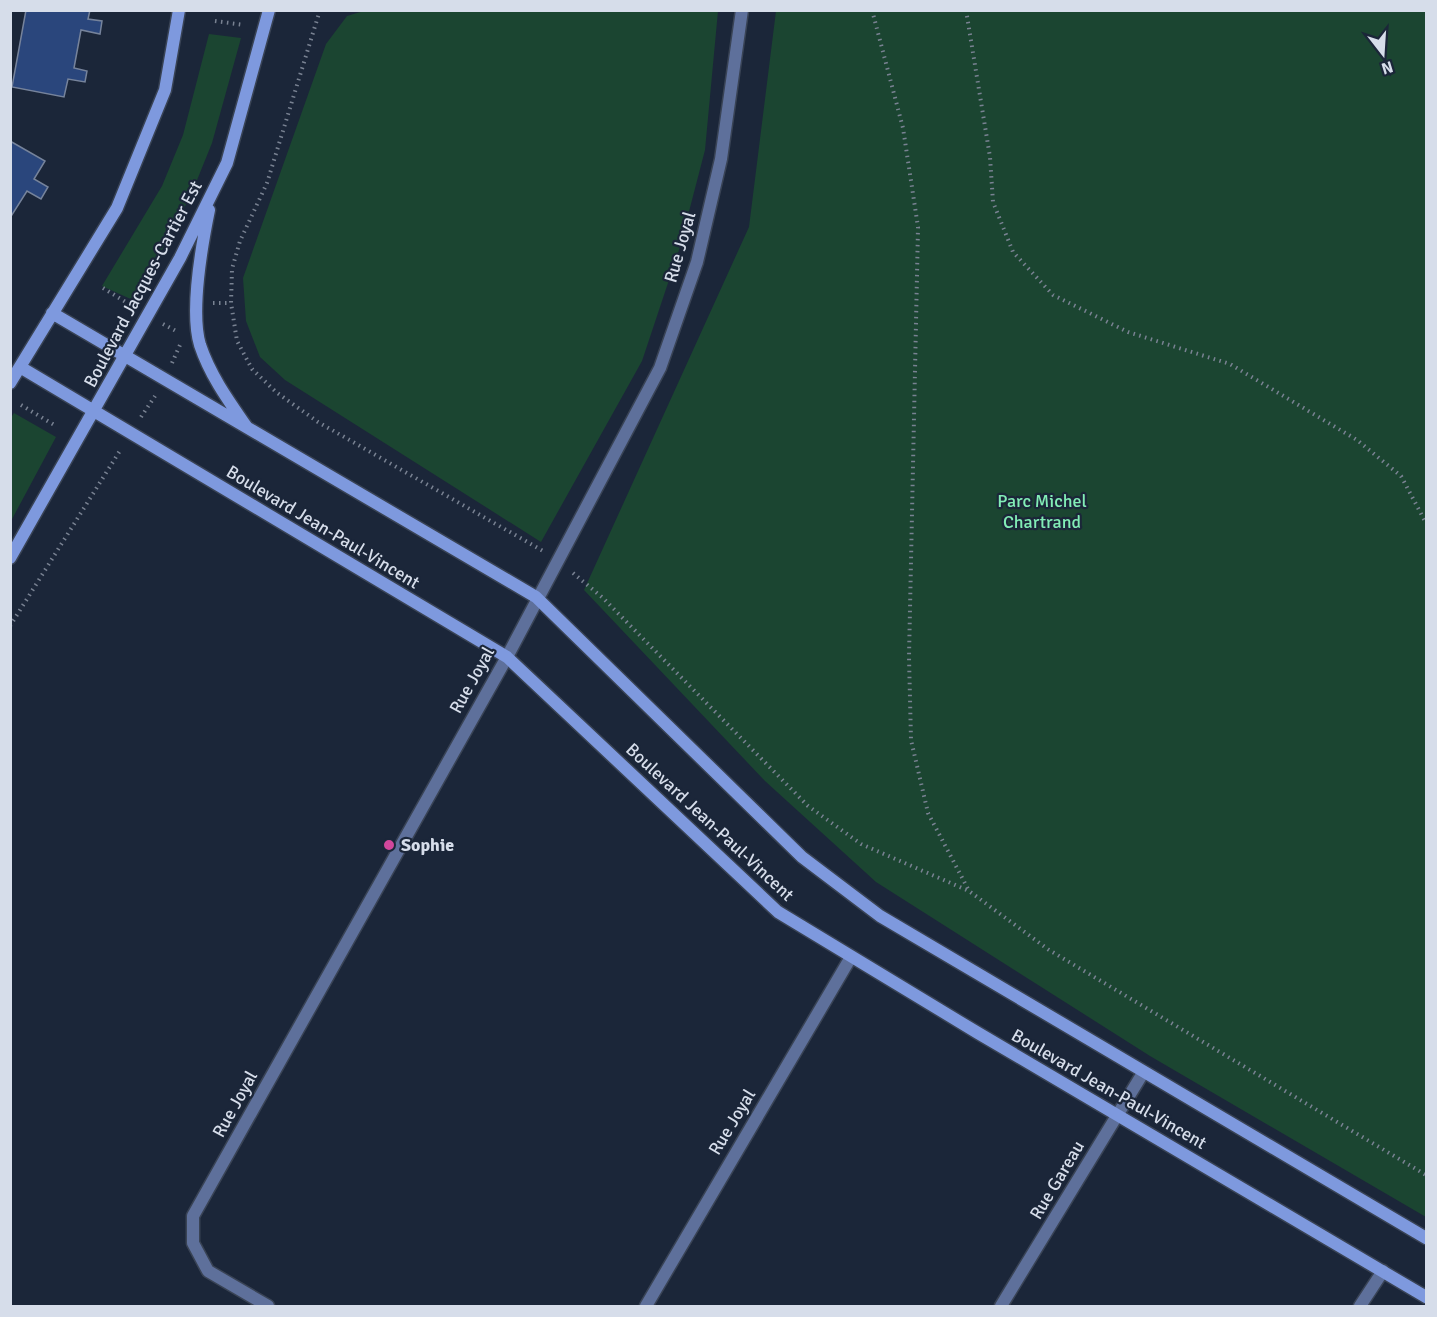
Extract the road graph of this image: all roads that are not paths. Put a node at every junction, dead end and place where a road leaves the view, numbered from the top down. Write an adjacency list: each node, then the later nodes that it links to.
1 (179, 10): 5 (street)
2 (269, 10): 4 (street, Boulevard Jacques-Cartier Est)
3 (742, 10): 12 (street, Rue Joyal)
4 (212, 194): 6 (street, Boulevard Jacques-Cartier Est); 10 (street)
5 (52, 313): 6 (street, Boulevard Jean-Paul-Vincent); 7 (street)
6 (124, 357): 9 (street, Boulevard Jacques-Cartier Est); 10 (street, Boulevard Jean-Paul-Vincent)
7 (20, 367): 8 (street); 9 (street, Boulevard Jean-Paul-Vincent)
8 (10, 383)
9 (94, 412): 11 (street, Boulevard Jacques-Cartier Est); 13 (street, Boulevard Jean-Paul-Vincent)
10 (248, 429): 12 (street, Boulevard Jean-Paul-Vincent)
11 (10, 558)
12 (536, 597): 13 (street, Rue Joyal); 15 (street, Boulevard Jean-Paul-Vincent)
13 (507, 657): 14 (street, Boulevard Jean-Paul-Vincent); 20 (street, Rue Joyal)
14 (851, 957): 16 (street, Boulevard Jean-Paul-Vincent); 21 (street, Rue Joyal)
15 (1143, 1073): 16 (street, Rue Gareau); 17 (street, Boulevard Jean-Paul-Vincent)
16 (1117, 1115): 18 (street, Boulevard Jean-Paul-Vincent); 22 (street, Rue Gareau)
17 (1426, 1238)
18 (1383, 1271): 19 (street, Boulevard Jean-Paul-Vincent); 23 (street)
19 (1426, 1297)
20 (268, 1306)
21 (646, 1306)
22 (1001, 1306)
23 (1360, 1306)

